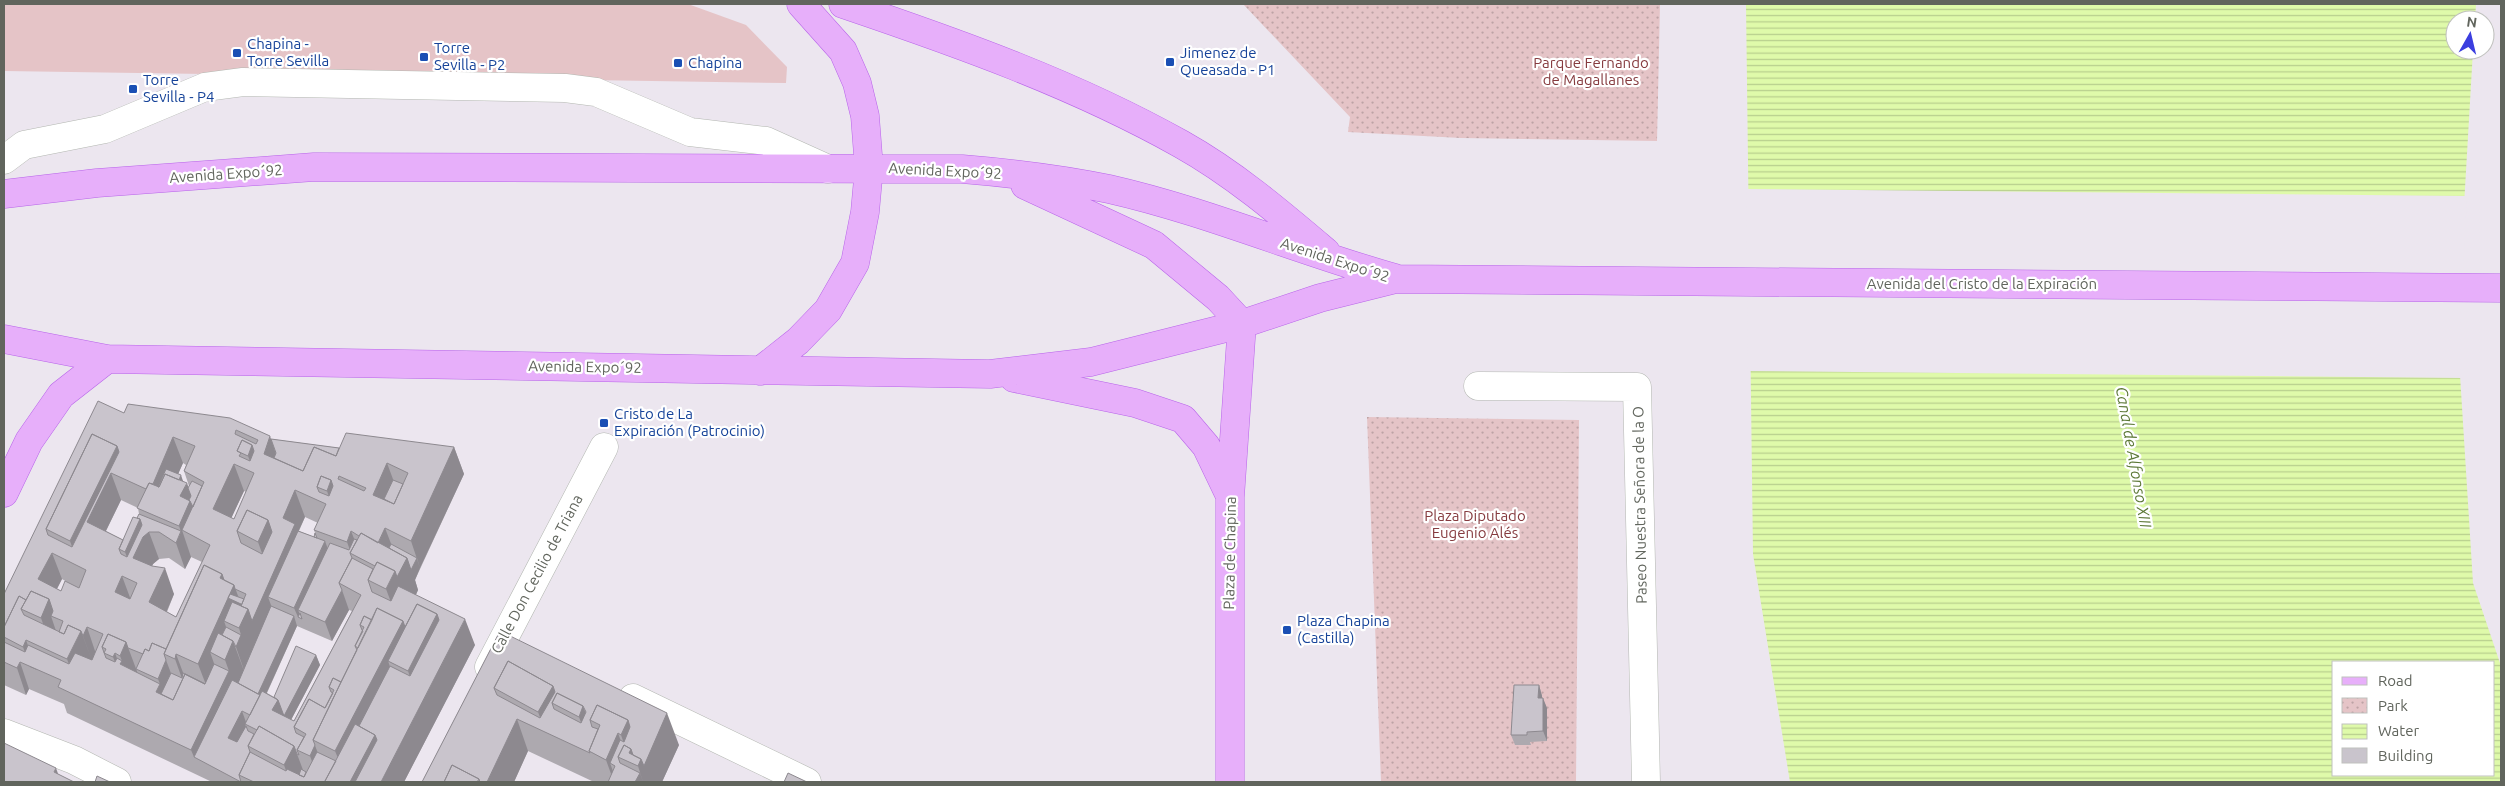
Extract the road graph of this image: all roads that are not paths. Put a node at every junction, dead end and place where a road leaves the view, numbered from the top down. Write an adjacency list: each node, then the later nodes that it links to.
1 (801, 4): 4 (main road)
2 (843, 4): 8 (main road)
3 (4, 160): 5 (street)
4 (869, 168): 5 (main road, Avenida Expo´92); 6 (main road, Avenida Expo´92); 14 (main road)
5 (828, 169): 7 (main road, Avenida Expo´92)
6 (999, 172): 8 (main road, Avenida Expo´92); 11 (main road)
7 (4, 194)
8 (1339, 262): 9 (main road, Avenida Expo´92)
9 (1396, 279): 10 (main road, Avenida del Cristo de la Expiración); 11 (main road, Avenida Expo´92)
10 (2501, 288)
11 (1242, 324): 15 (main road, Avenida Expo´92); 19 (main road, Plaza de Chapina)
12 (4, 339): 13 (main road, Avenida Expo´92)
13 (107, 359): 14 (main road, Avenida Expo´92); 18 (main road)
14 (760, 370): 15 (main road, Avenida Expo´92)
15 (990, 374): 19 (main road)
16 (1478, 386): 28 (street, Paseo Nuestra Señora de la O)
17 (604, 447): 20 (street, Calle Don Cecilio de Triana)
18 (4, 493)
19 (1230, 497): 27 (main road, Plaza de Chapina)
20 (505, 636): 21 (street); 22 (street, Calle Don Cecilio de Triana)
21 (532, 648)
22 (478, 687)
23 (612, 687): 26 (street)
24 (4, 733): 25 (street)
25 (117, 782)
26 (807, 782)
27 (1230, 782)
28 (1646, 782)

